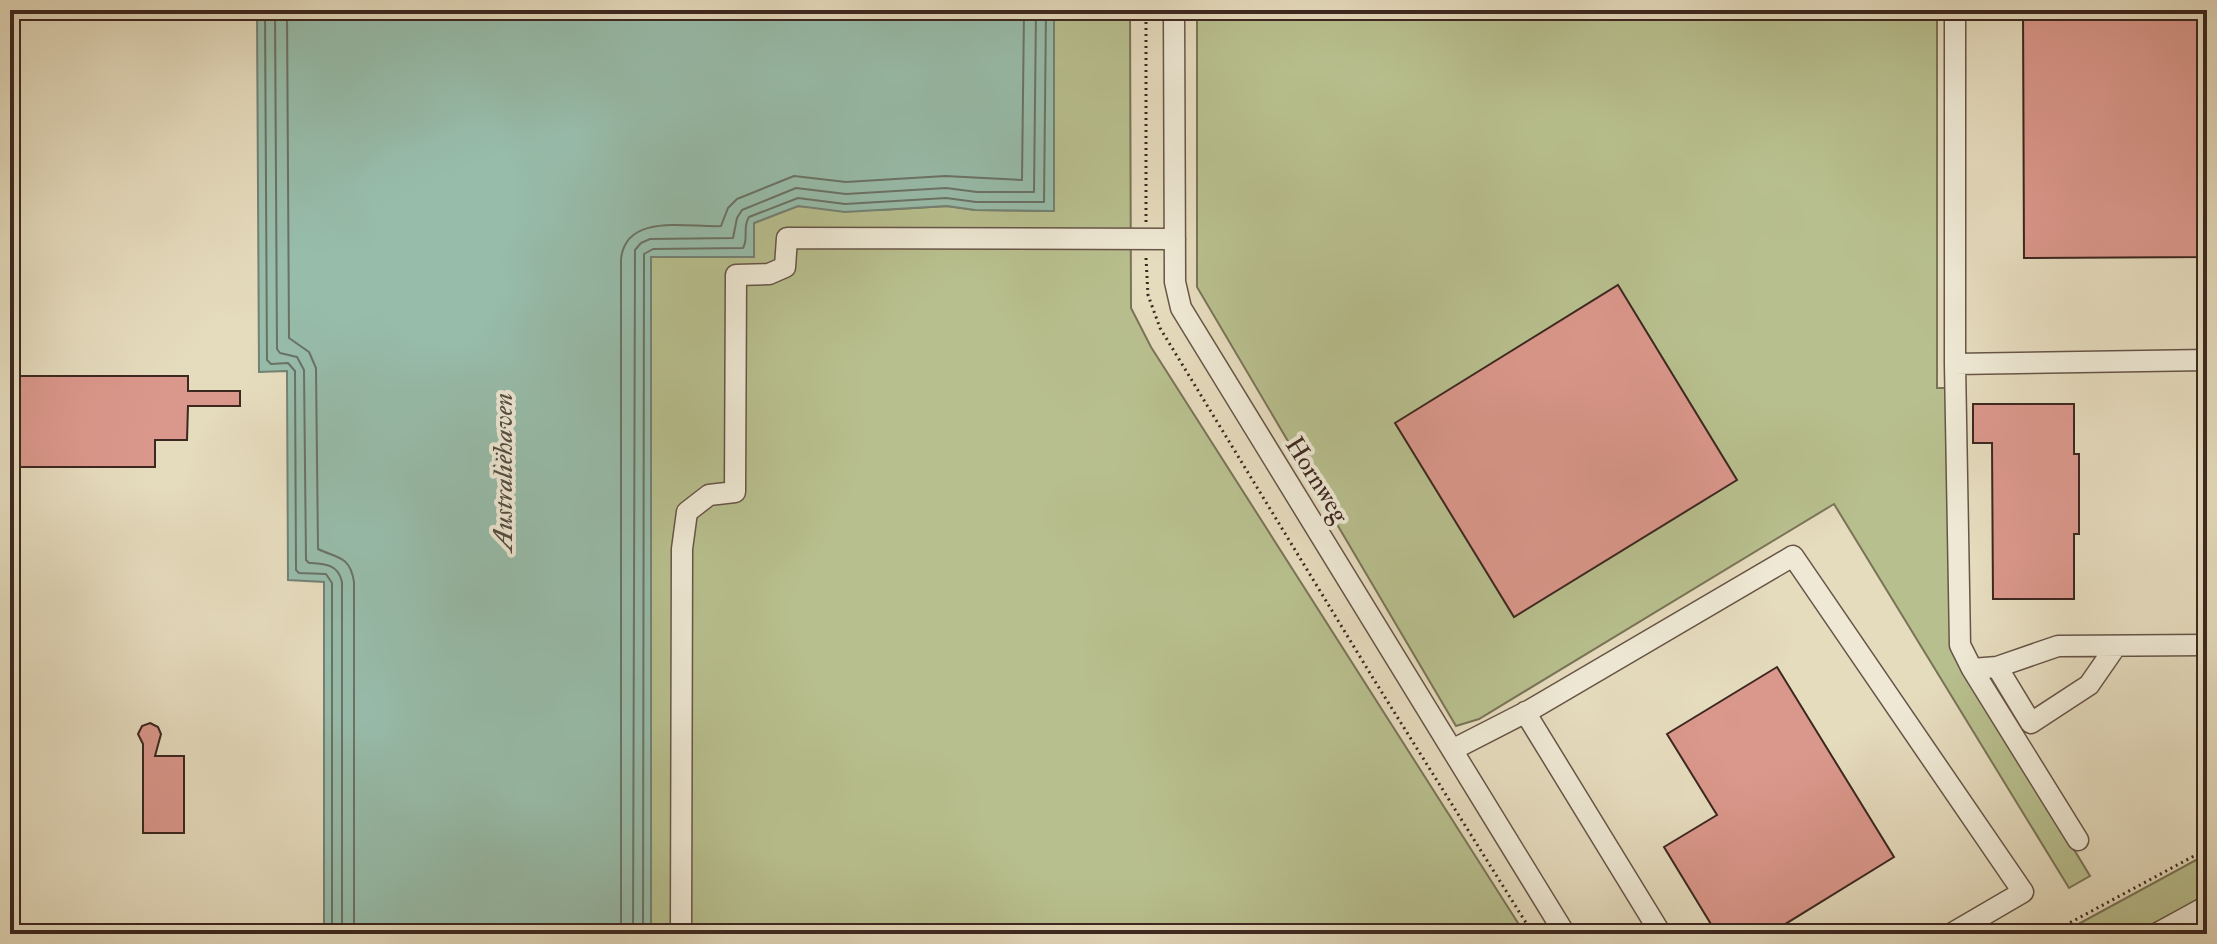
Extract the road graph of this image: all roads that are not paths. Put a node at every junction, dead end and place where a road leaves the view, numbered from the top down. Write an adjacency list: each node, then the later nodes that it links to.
1 (1174, 10): 3 (street, Hornweg)
2 (1955, 10): 5 (street)
3 (1175, 239): 11 (street, Hornweg); 14 (street)
4 (2207, 360): 5 (street)
5 (1955, 364): 9 (street)
6 (2207, 645): 7 (street)
7 (2116, 646): 8 (street); 8 (street)
8 (1997, 667): 9 (street)
9 (1972, 669): 12 (street)
10 (1525, 712): 11 (street); 16 (street); 17 (street)
11 (1452, 750): 15 (street, Hornweg)
12 (2078, 840)
13 (2207, 906): 18 (street)
14 (681, 934)
15 (1565, 934)
16 (1661, 934)
17 (1951, 934)
18 (2156, 934)

